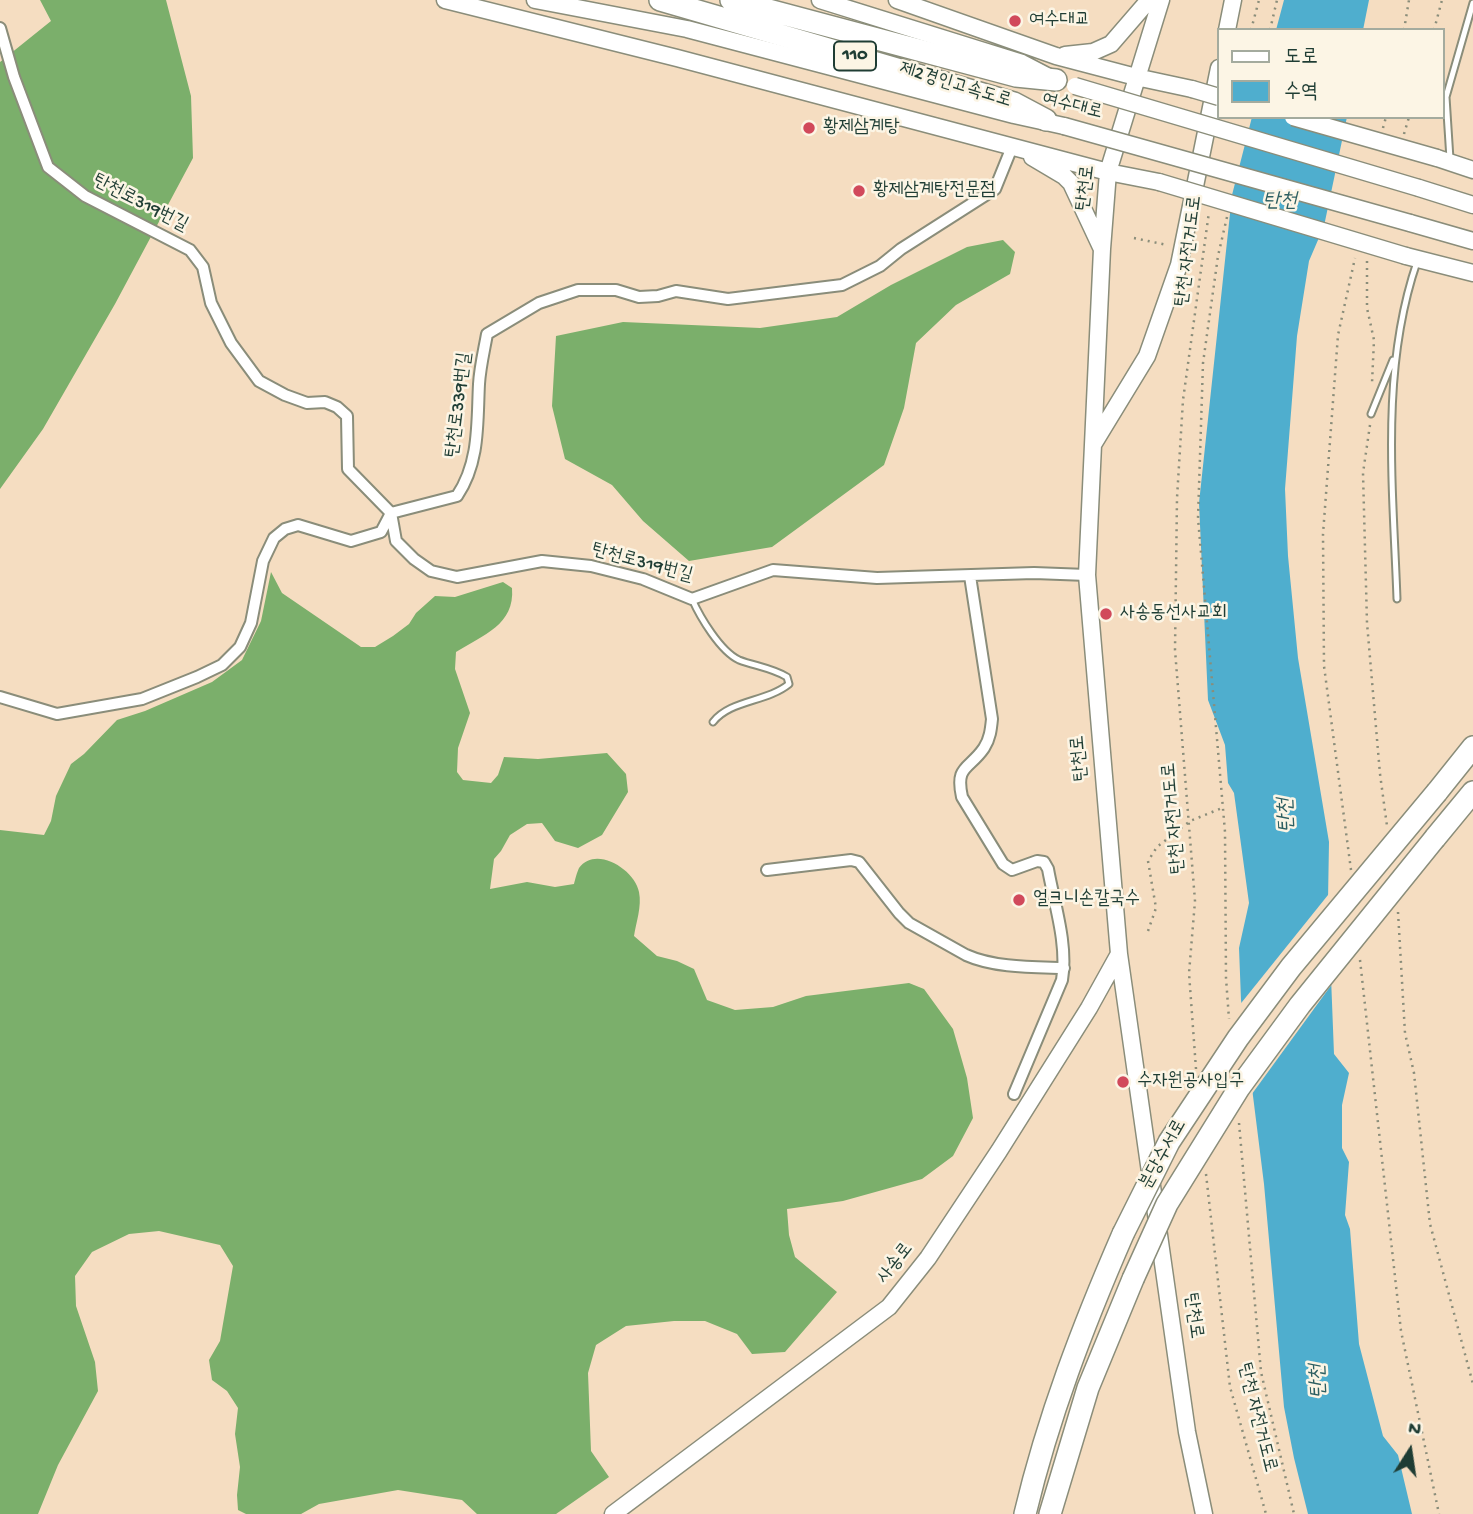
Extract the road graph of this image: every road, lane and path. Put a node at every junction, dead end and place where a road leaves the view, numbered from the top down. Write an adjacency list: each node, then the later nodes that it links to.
1 (445, 0): 32 (main road)
2 (535, 0): 29 (main road, 여수대로)
3 (660, 0): 29 (highway, 제2경인고속도로 / 110)
4 (731, 0): 24 (highway, 제2경인고속도로 / 110)
5 (820, 0): 24 (main road, 여수대로)
6 (897, 0): 21 (main road)
7 (1149, 0): 21 (main road)
8 (1161, 0): 23 (main road, 탄천로)
9 (1233, 0): 16 (main road)
10 (1258, 0): 17 (path)
11 (1277, 0): 18 (path)
12 (1409, 0): 19 (path)
13 (1442, 0): 20 (path)
14 (1473, 3): 33 (lane)
15 (0, 28): 50 (street, 탄천로319번길)
16 (1227, 28)
17 (1251, 28)
18 (1270, 28)
19 (1404, 28)
20 (1435, 28)
21 (1056, 56): 23 (main road)
22 (1218, 73): 49 (main road)
23 (1136, 77): 25 (main road, bridge); 35 (main road, 탄천로)
24 (1065, 83): 38 (main road, 여수대로, bridge)
25 (1218, 96)
26 (1300, 119): 33 (main road, bridge)
27 (1385, 119): 30 (path)
28 (1408, 119): 31 (path)
29 (1055, 123): 40 (main road, 여수대로, bridge)
30 (1382, 131)
31 (1402, 142)
32 (1012, 146): 35 (main road); 42 (main road); 50 (street, 탄천로339번길)
33 (1444, 160): 34 (main road)
34 (1473, 170)
35 (1108, 172): 42 (main road, 탄천로); 45 (main road, bridge)
36 (1209, 204): 60 (path, 탄천 자전거도로)
37 (1229, 205): 59 (path)
38 (1473, 205)
39 (1133, 237): 41 (path)
40 (1473, 242)
41 (1173, 246)
42 (1102, 249): 49 (main road, 탄천로)
43 (1356, 253): 63 (path)
44 (1367, 255): 48 (path)
45 (1412, 258): 46 (main road); 47 (lane)
46 (1473, 273)
47 (1395, 354): 48 (lane); 54 (lane)
48 (1371, 414): 61 (path)
49 (1093, 445): 51 (main road, 탄천로)
50 (391, 513): 53 (street, 탄천로319번길); 55 (street, 탄천로339번길)
51 (1087, 575): 52 (street, 탄천로319번길); 66 (main road, 탄천로)
52 (970, 576): 53 (street, 탄천로319번길); 68 (street)
53 (692, 598): 56 (lane)
54 (1396, 599)
55 (0, 697)
56 (713, 722)
57 (1473, 747): 76 (highway, 분당수서로, bridge)
58 (1473, 792): 77 (highway, 분당수서로, bridge)
59 (1223, 807): 60 (path); 69 (path)
60 (1190, 821): 65 (path); 70 (path, 탄천 자전거도로)
61 (1388, 838)
62 (767, 870): 68 (street)
63 (1351, 874)
64 (1397, 902): 74 (path)
65 (1148, 931)
66 (1119, 954): 75 (main road, 사송로); 78 (main road, 탄천로)
67 (1359, 957): 81 (path)
68 (1064, 968): 71 (street)
69 (1229, 1019)
70 (1196, 1069)
71 (1014, 1094)
72 (1238, 1114): 80 (path)
73 (1206, 1172): 79 (path, 탄천 자전거도로)
74 (1473, 1384)
75 (613, 1514)
76 (1024, 1514)
77 (1050, 1514)
78 (1204, 1514)
79 (1266, 1514)
80 (1294, 1514)
81 (1439, 1514)

